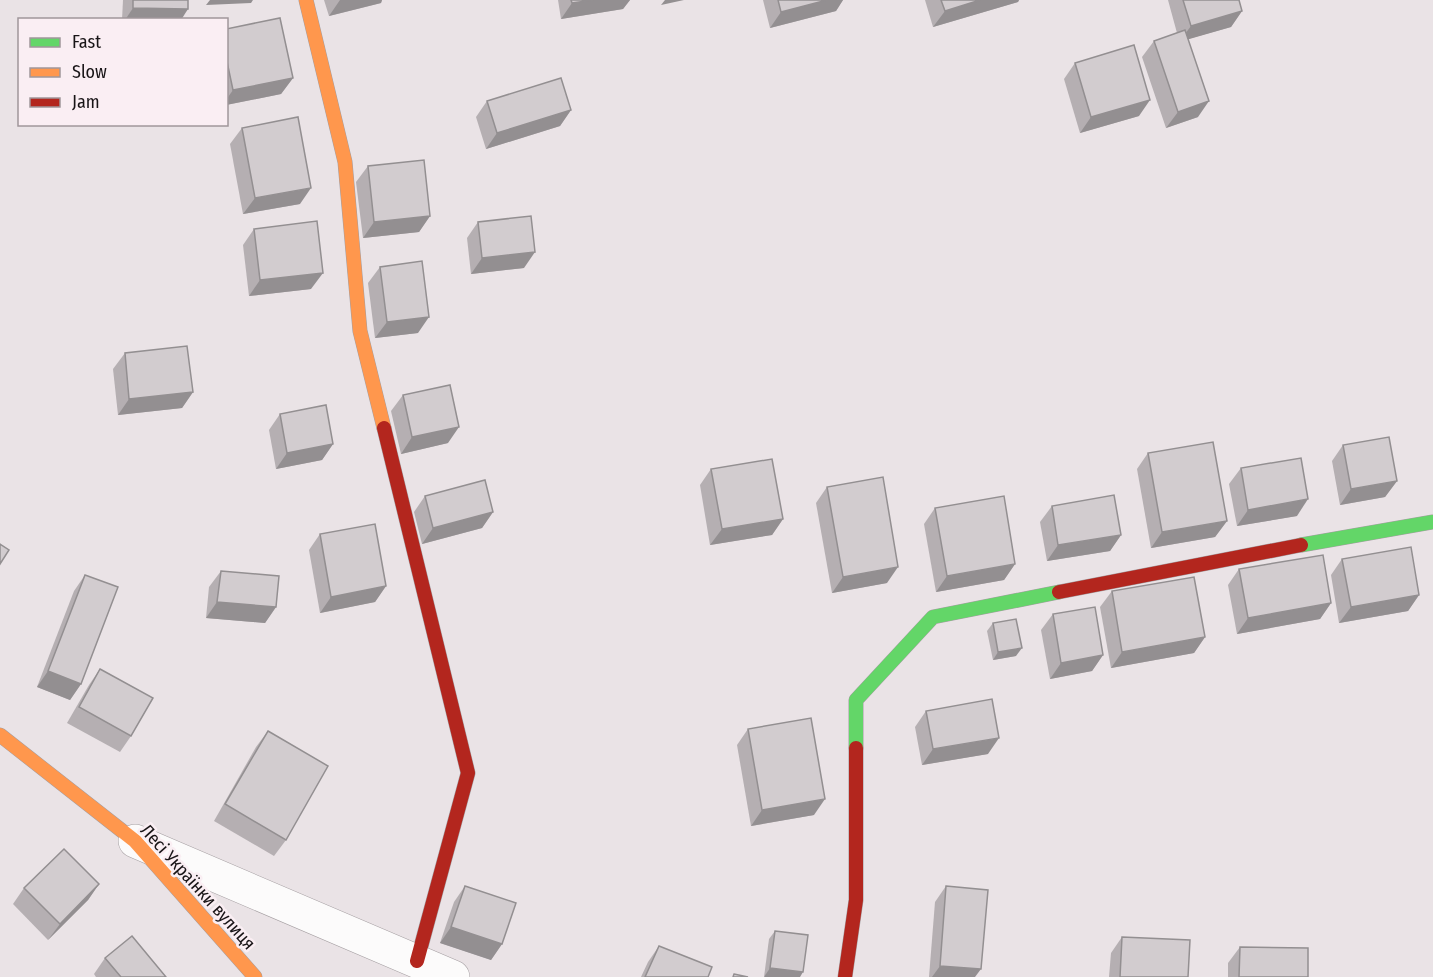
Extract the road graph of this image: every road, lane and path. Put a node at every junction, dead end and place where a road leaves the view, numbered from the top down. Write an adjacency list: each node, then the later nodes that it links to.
1 (306, 0): 5 (street)
2 (1433, 522): 8 (street)
3 (0, 735): 4 (street, Лесі Українки вулиця)
4 (135, 841): 5 (street); 6 (street, Лесі Українки вулиця)
5 (417, 961): 7 (street)
6 (255, 977)
7 (453, 977)
8 (846, 977)

